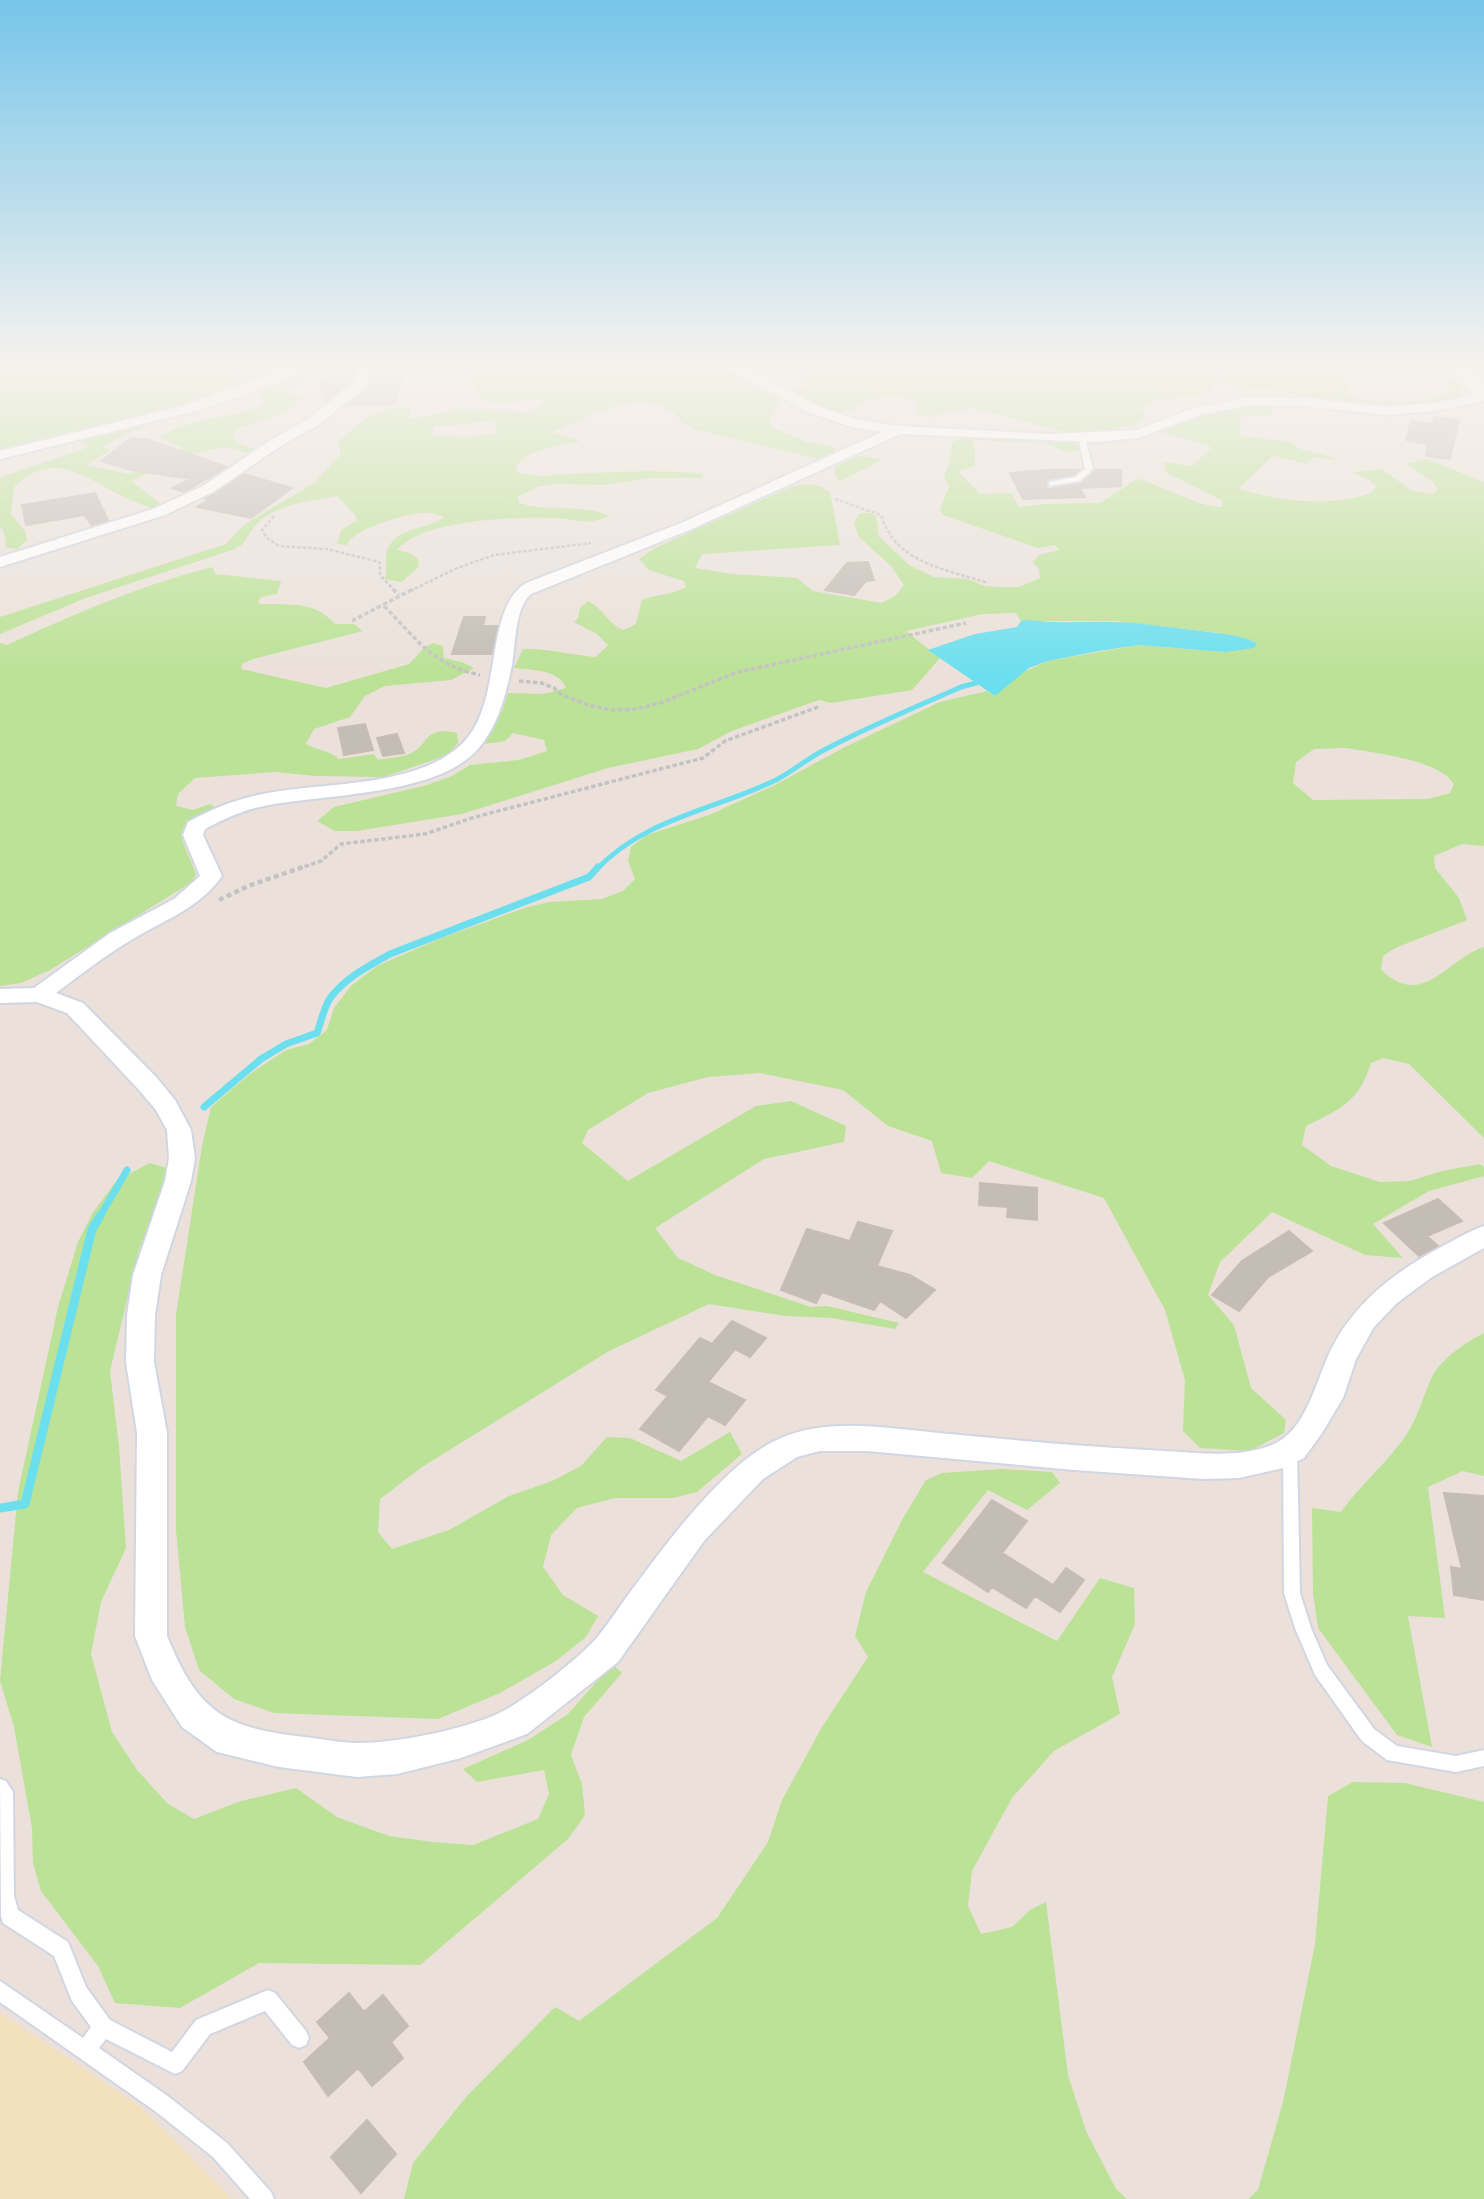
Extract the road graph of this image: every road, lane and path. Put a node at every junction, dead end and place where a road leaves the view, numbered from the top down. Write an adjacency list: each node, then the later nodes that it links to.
1 (236, 470): 8 (street)
2 (810, 470): 14 (street)
3 (1089, 470): 4 (lane)
4 (1052, 484)
5 (835, 499): 9 (path)
6 (274, 516): 10 (path)
7 (597, 542): 10 (path)
8 (0, 562)
9 (988, 583)
10 (399, 596): 11 (path)
11 (384, 606): 12 (path); 14 (path)
12 (352, 621)
13 (965, 623): 14 (path)
14 (501, 678): 17 (street)
15 (818, 707): 16 (path)
16 (211, 904)
17 (39, 995): 18 (street); 20 (street)
18 (0, 996)
19 (1484, 1236): 20 (street)
20 (1290, 1450): 21 (lane)
21 (1484, 1758)
22 (0, 1787): 24 (lane)
23 (0, 1991): 26 (lane)
24 (103, 2027): 25 (lane); 26 (lane)
25 (299, 2038)
26 (87, 2049): 27 (lane)
27 (264, 2199)

